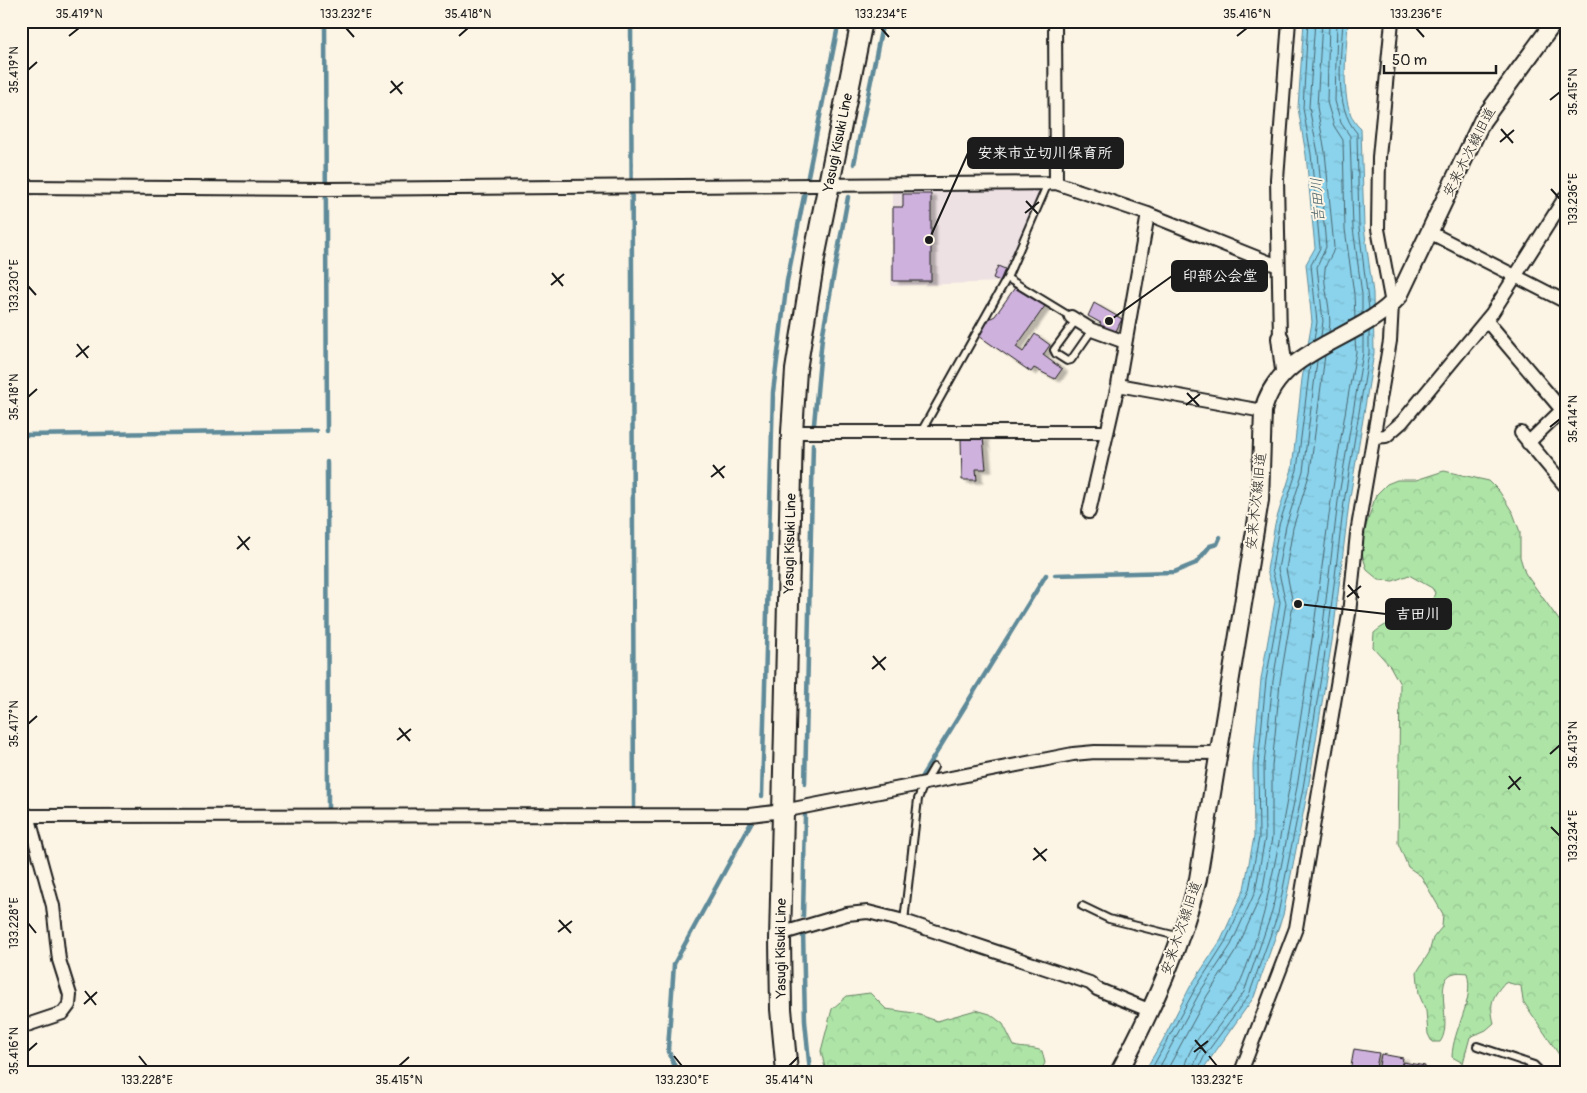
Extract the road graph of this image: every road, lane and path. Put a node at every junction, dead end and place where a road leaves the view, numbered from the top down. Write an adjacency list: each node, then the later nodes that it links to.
1 (862, 21): 7 (main road, Yasugi Kisuki Line)
2 (1055, 21): 6 (street)
3 (1289, 21): 12 (street)
4 (1392, 21): 16 (street)
5 (1555, 21): 11 (street, 安来木次線旧道)
6 (1052, 183): 7 (street); 10 (street); 14 (lane)
7 (829, 184): 8 (street); 25 (main road, Yasugi Kisuki Line)
8 (21, 188)
9 (1566, 196): 13 (street)
10 (1148, 214): 12 (street); 21 (street)
11 (1429, 232): 13 (street); 16 (street, 安来木次線旧道)
12 (1278, 266): 20 (street)
13 (1515, 277): 15 (street); 18 (street)
14 (1007, 278): 17 (lane); 26 (lane)
15 (1566, 302)
16 (1387, 309): 22 (street, 安来木次線旧道); 28 (street)
17 (1074, 318): 19 (street); 19 (lane)
18 (1486, 320): 28 (street); 29 (street)
19 (1092, 330): 21 (street)
20 (1280, 338): 22 (street)
21 (1125, 342): 23 (street)
22 (1287, 368): 24 (street, 安来木次線旧道)
23 (1118, 385): 24 (street); 27 (street)
24 (1263, 411): 31 (street, 安来木次線旧道)
25 (792, 432): 26 (street); 34 (main road, Yasugi Kisuki Line)
26 (921, 432): 27 (street)
27 (1107, 432): 30 (street)
28 (1375, 437): 45 (street)
29 (1566, 487)
30 (1089, 512)
31 (1219, 753): 33 (street); 39 (street, 安来木次線旧道)
32 (934, 767): 33 (lane)
33 (924, 784): 34 (street); 37 (lane)
34 (783, 811): 35 (street); 38 (main road, Yasugi Kisuki Line)
35 (25, 816): 41 (street)
36 (1082, 906): 39 (lane)
37 (904, 921): 38 (street); 40 (street)
38 (780, 934): 43 (main road, Yasugi Kisuki Line)
39 (1182, 937): 40 (street, 安来木次線旧道)
40 (1151, 1010): 44 (street, 安来木次線旧道)
41 (21, 1027)
42 (1477, 1046): 46 (lane)
43 (788, 1072)
44 (1119, 1072)
45 (1241, 1072)
46 (1541, 1072)

